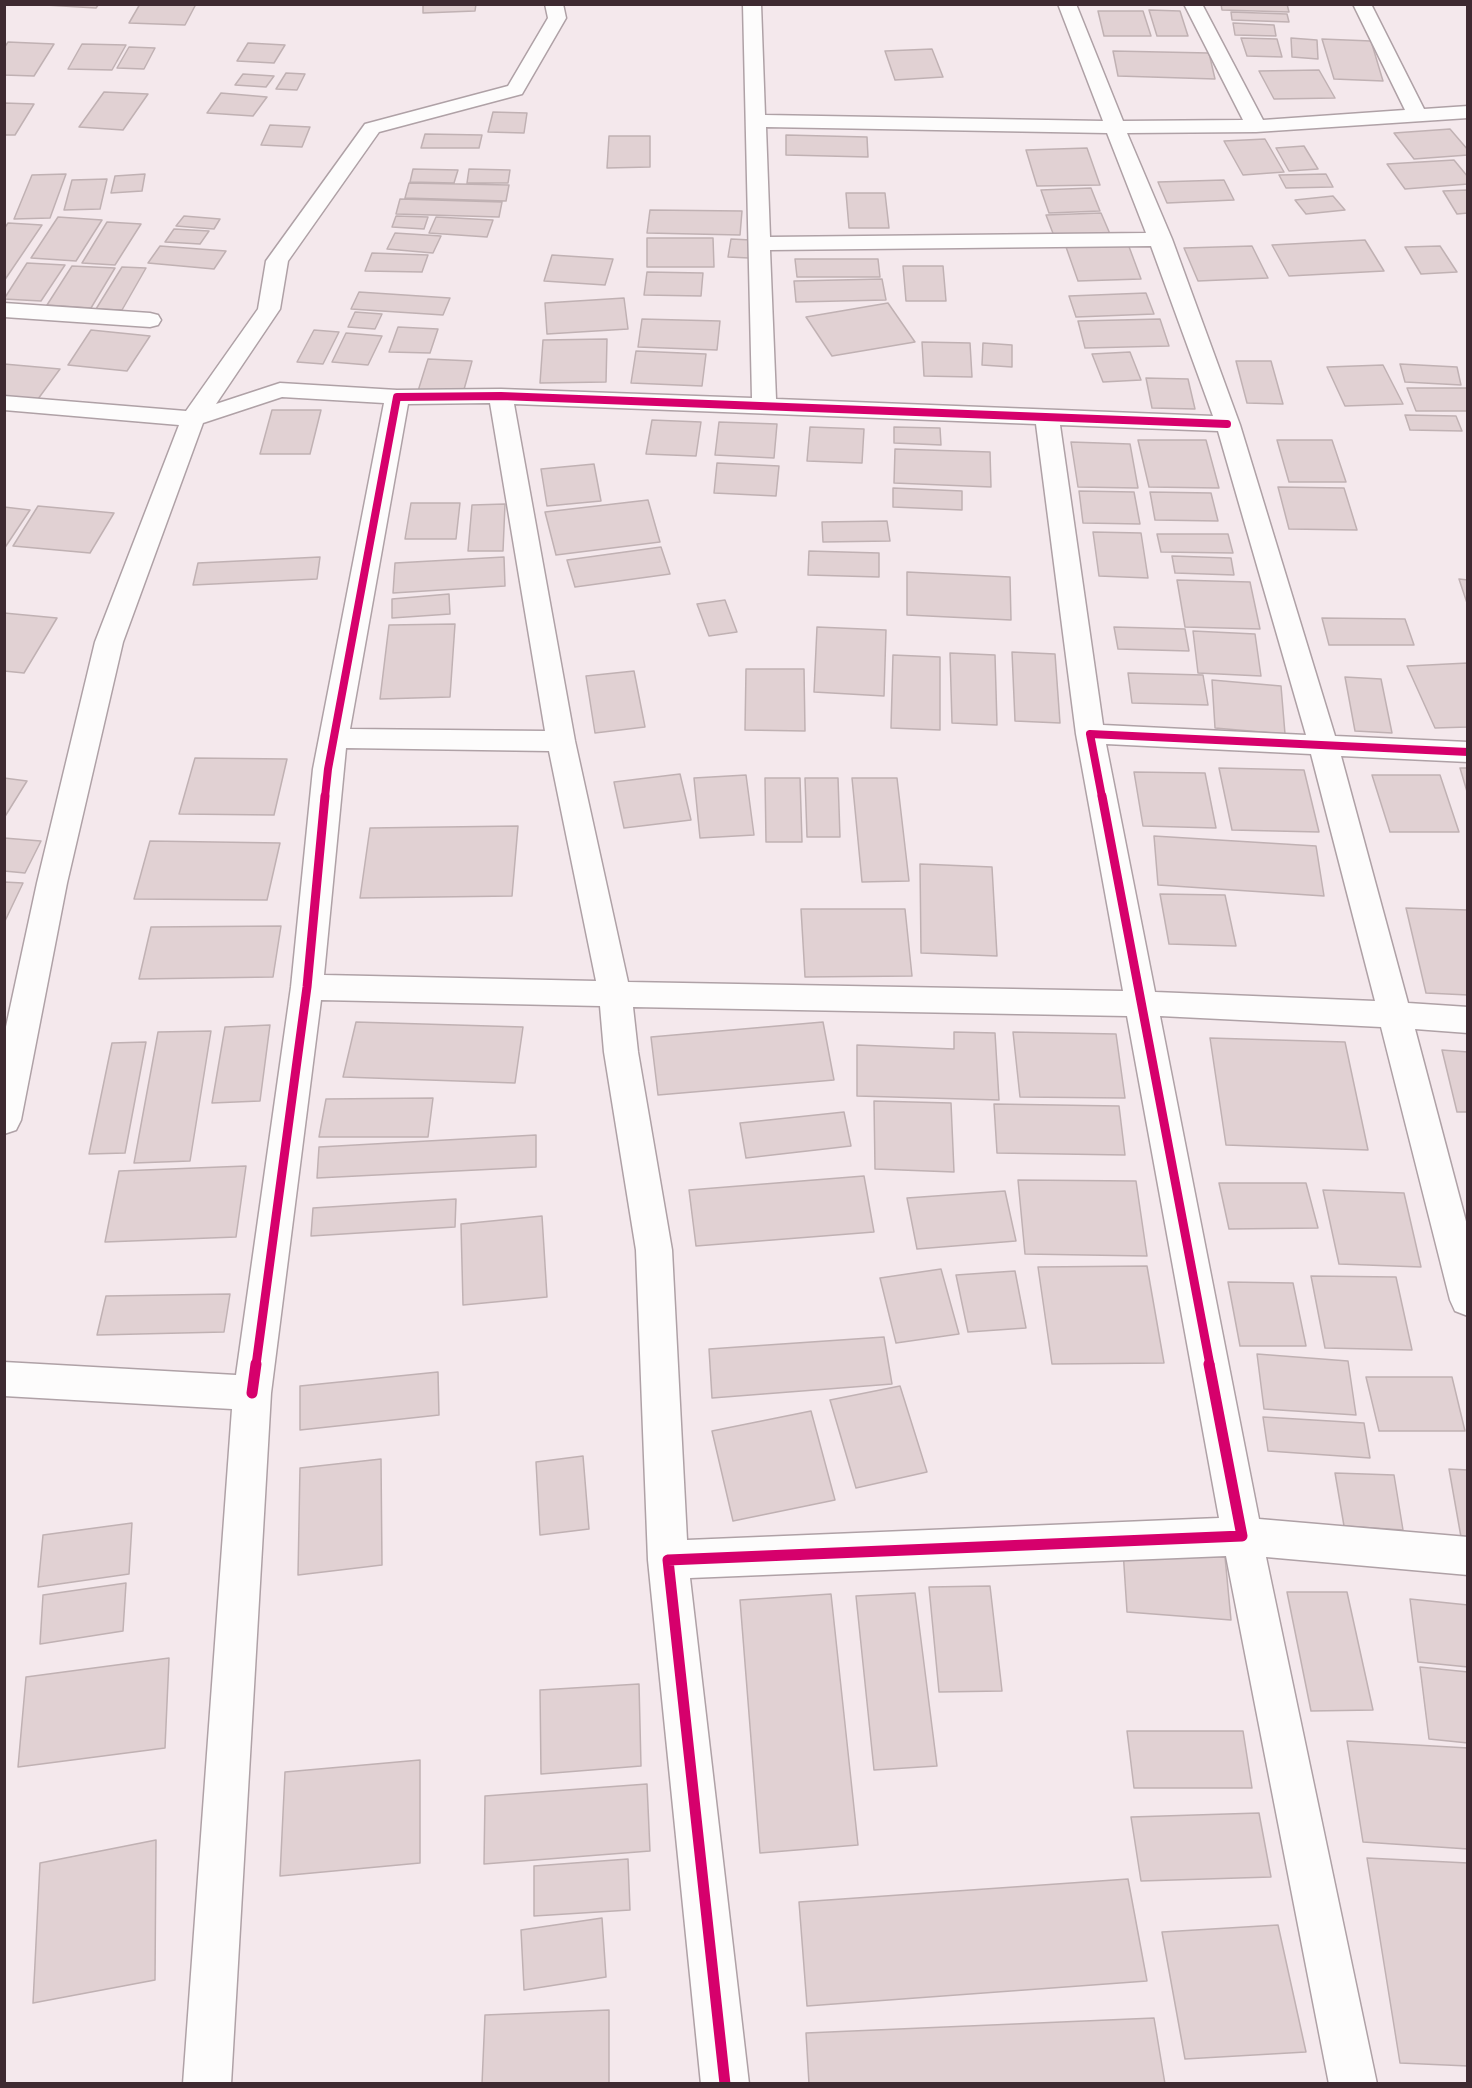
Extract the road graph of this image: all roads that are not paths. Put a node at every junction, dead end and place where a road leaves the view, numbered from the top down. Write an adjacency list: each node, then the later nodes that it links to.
1 (554, 4): 20 (street)
2 (752, 4): 8 (street)
3 (1067, 4): 10 (street)
4 (1192, 4): 9 (street)
5 (1362, 4): 7 (street)
6 (1467, 112): 7 (street)
7 (1418, 115): 9 (street)
8 (756, 121): 10 (street); 12 (street)
9 (1256, 126): 10 (street)
10 (1113, 127): 11 (street)
11 (1161, 239): 12 (street); 21 (street)
12 (761, 244): 18 (street)
13 (4, 310): 14 (street)
14 (150, 320)
15 (501, 396): 16 (street); 18 (street); 24 (street)
16 (397, 398): 20 (street); 23 (street)
17 (4, 403): 20 (street)
18 (764, 406): 19 (street)
19 (1047, 418): 21 (street); 22 (street)
20 (193, 419): 32 (street)
21 (1227, 424): 25 (street)
22 (1090, 734): 25 (street); 29 (street)
23 (334, 738): 24 (street); 27 (street)
24 (561, 741): 28 (street)
25 (1324, 747): 26 (street); 30 (street)
26 (1467, 752)
27 (307, 987): 28 (street); 35 (street)
28 (615, 994): 29 (street); 38 (street)
29 (1141, 1004): 30 (street); 36 (street)
30 (1394, 1014): 31 (street); 33 (street)
31 (1467, 1020)
32 (4, 1120)
33 (1467, 1300)
34 (4, 1379): 35 (street)
35 (252, 1393): 39 (street)
36 (1242, 1536): 37 (street); 38 (street); 41 (street)
37 (1467, 1556)
38 (668, 1560): 40 (street)
39 (207, 2084)
40 (725, 2084)
41 (1353, 2084)

